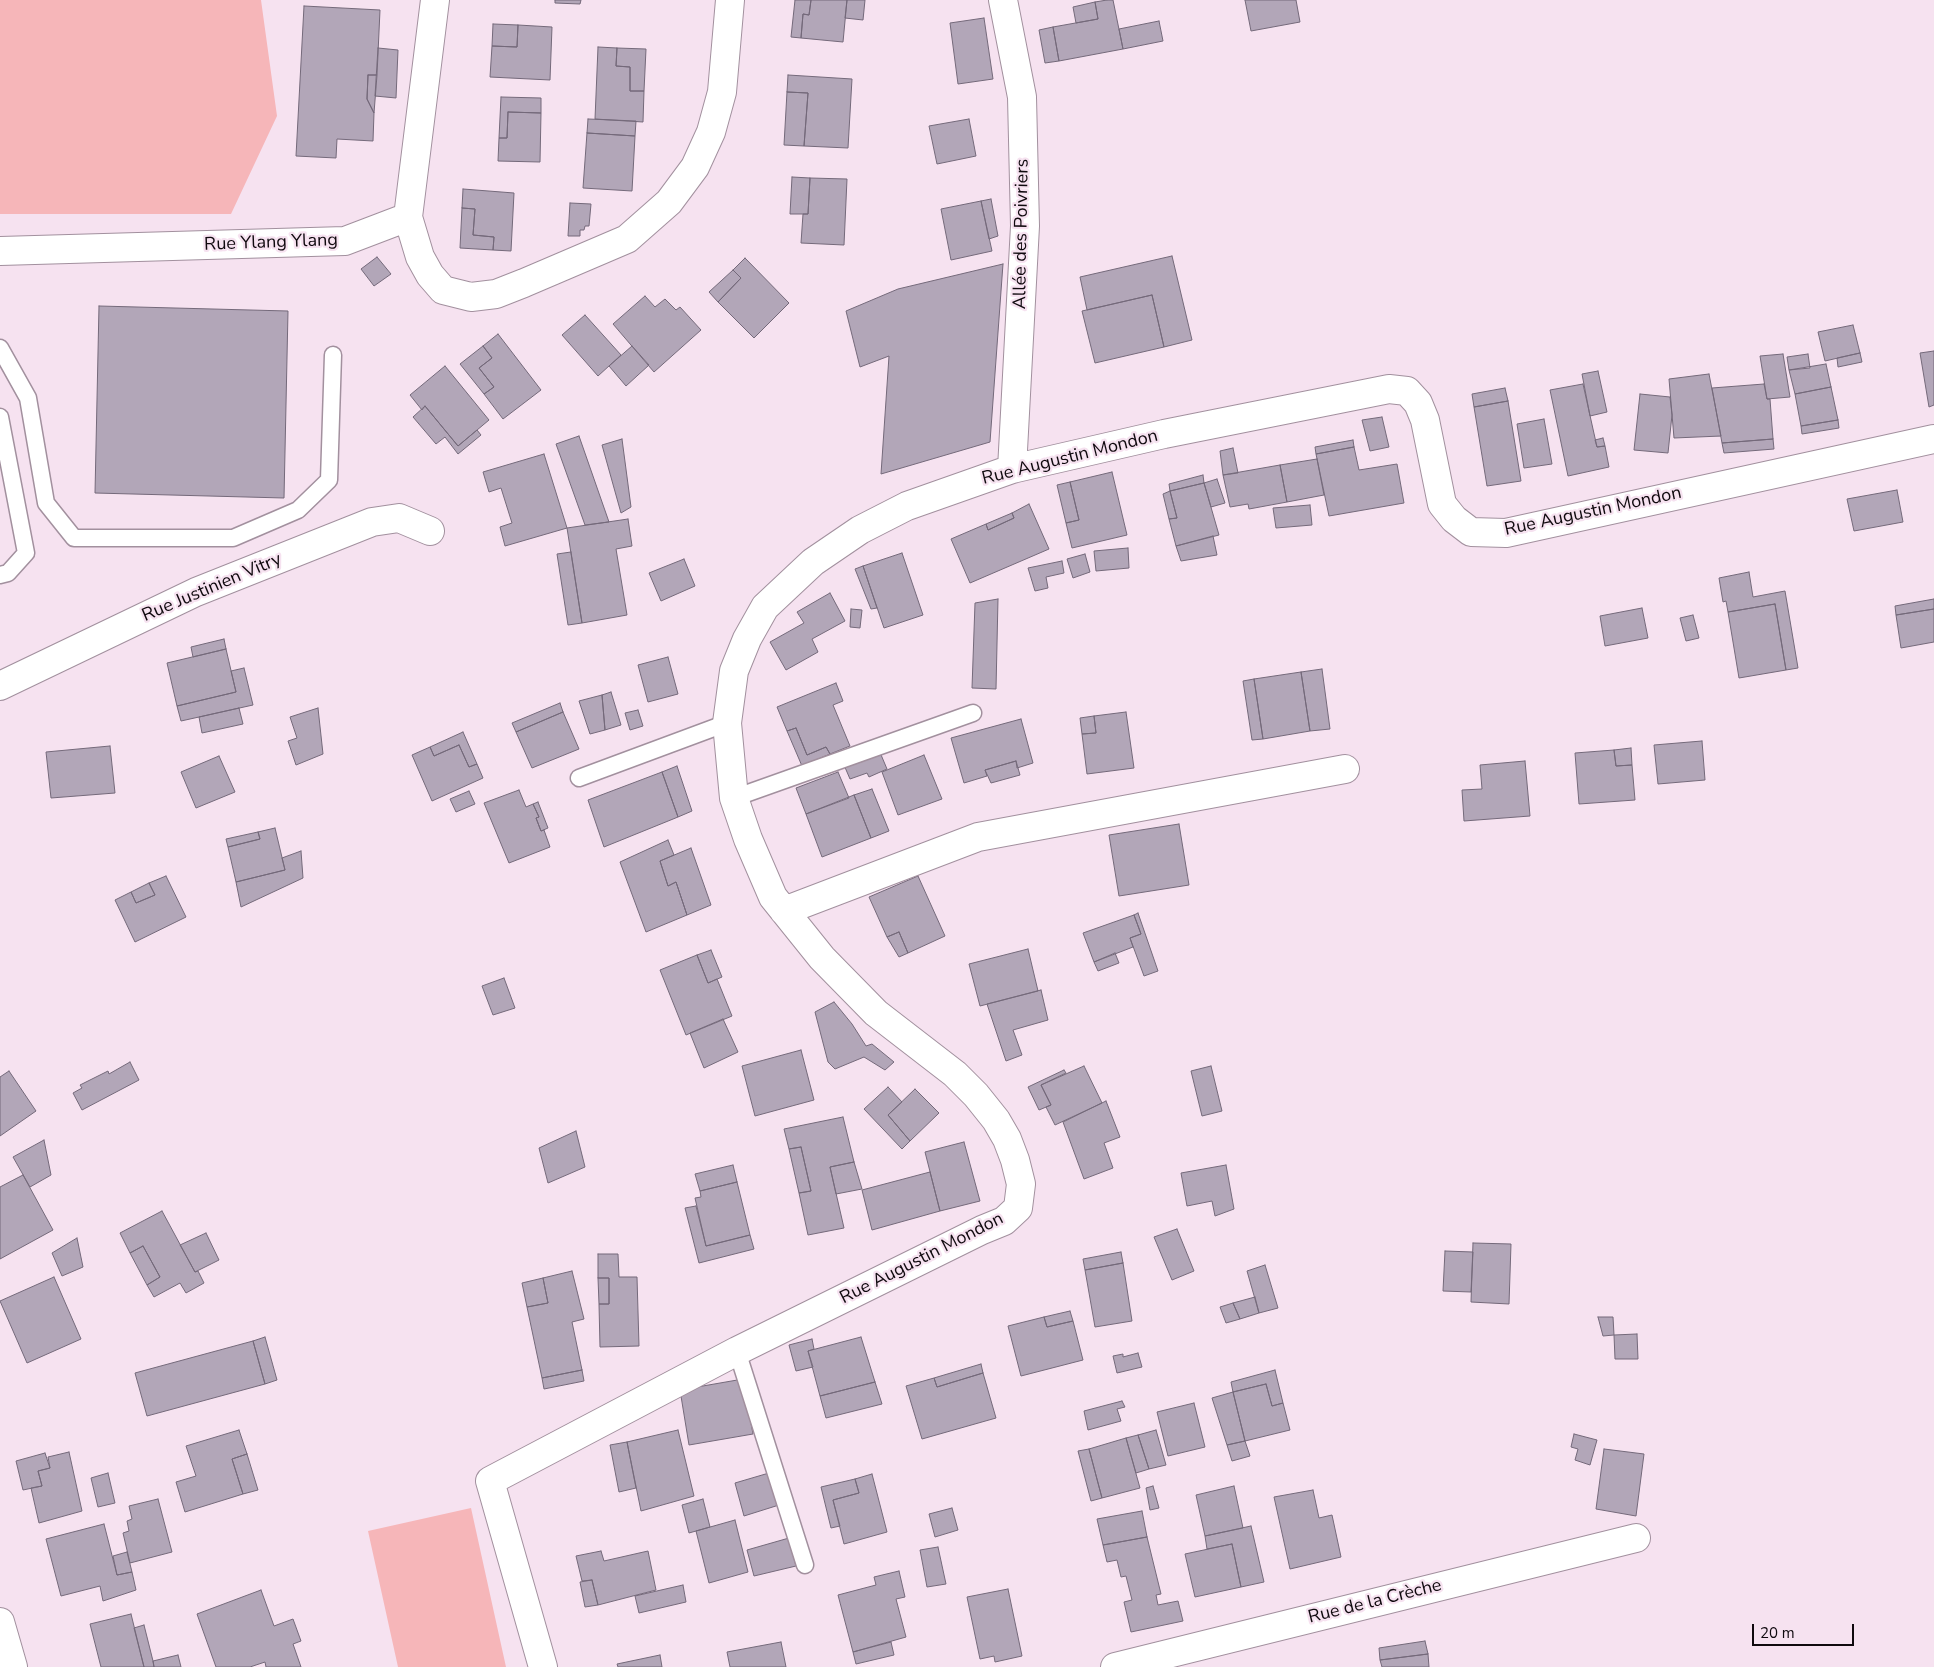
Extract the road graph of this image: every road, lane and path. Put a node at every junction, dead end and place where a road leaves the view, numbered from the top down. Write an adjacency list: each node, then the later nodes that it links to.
1 (435, 0): 4 (street)
2 (730, 0): 4 (street)
3 (1003, 0): 10 (street, Allée des Poivriers)
4 (408, 217): 5 (street, Rue Ylang Ylang)
5 (0, 251)
6 (0, 348): 7 (lane)
7 (333, 355)
8 (0, 417): 12 (lane)
9 (1934, 439): 10 (street, Rue Augustin Mondon)
10 (1012, 469): 15 (street, Rue Augustin Mondon)
11 (430, 531): 13 (street, Rue Justinien Vitry)
12 (0, 575)
13 (0, 686)
14 (973, 713): 18 (lane)
15 (727, 723): 17 (lane); 18 (street, Rue Augustin Mondon)
16 (1345, 769): 19 (street)
17 (579, 778)
18 (734, 798): 19 (street, Rue Augustin Mondon)
19 (784, 911): 20 (street, Rue Augustin Mondon)
20 (737, 1351): 22 (lane); 26 (street, Rue Augustin Mondon)
21 (1636, 1538): 24 (street, Rue de la Crèche)
22 (805, 1565)
23 (0, 1622): 25 (street)
24 (1189, 1658): 27 (street, Rue de la Crèche)
25 (12, 1667)
26 (544, 1667)
27 (1115, 1667)

